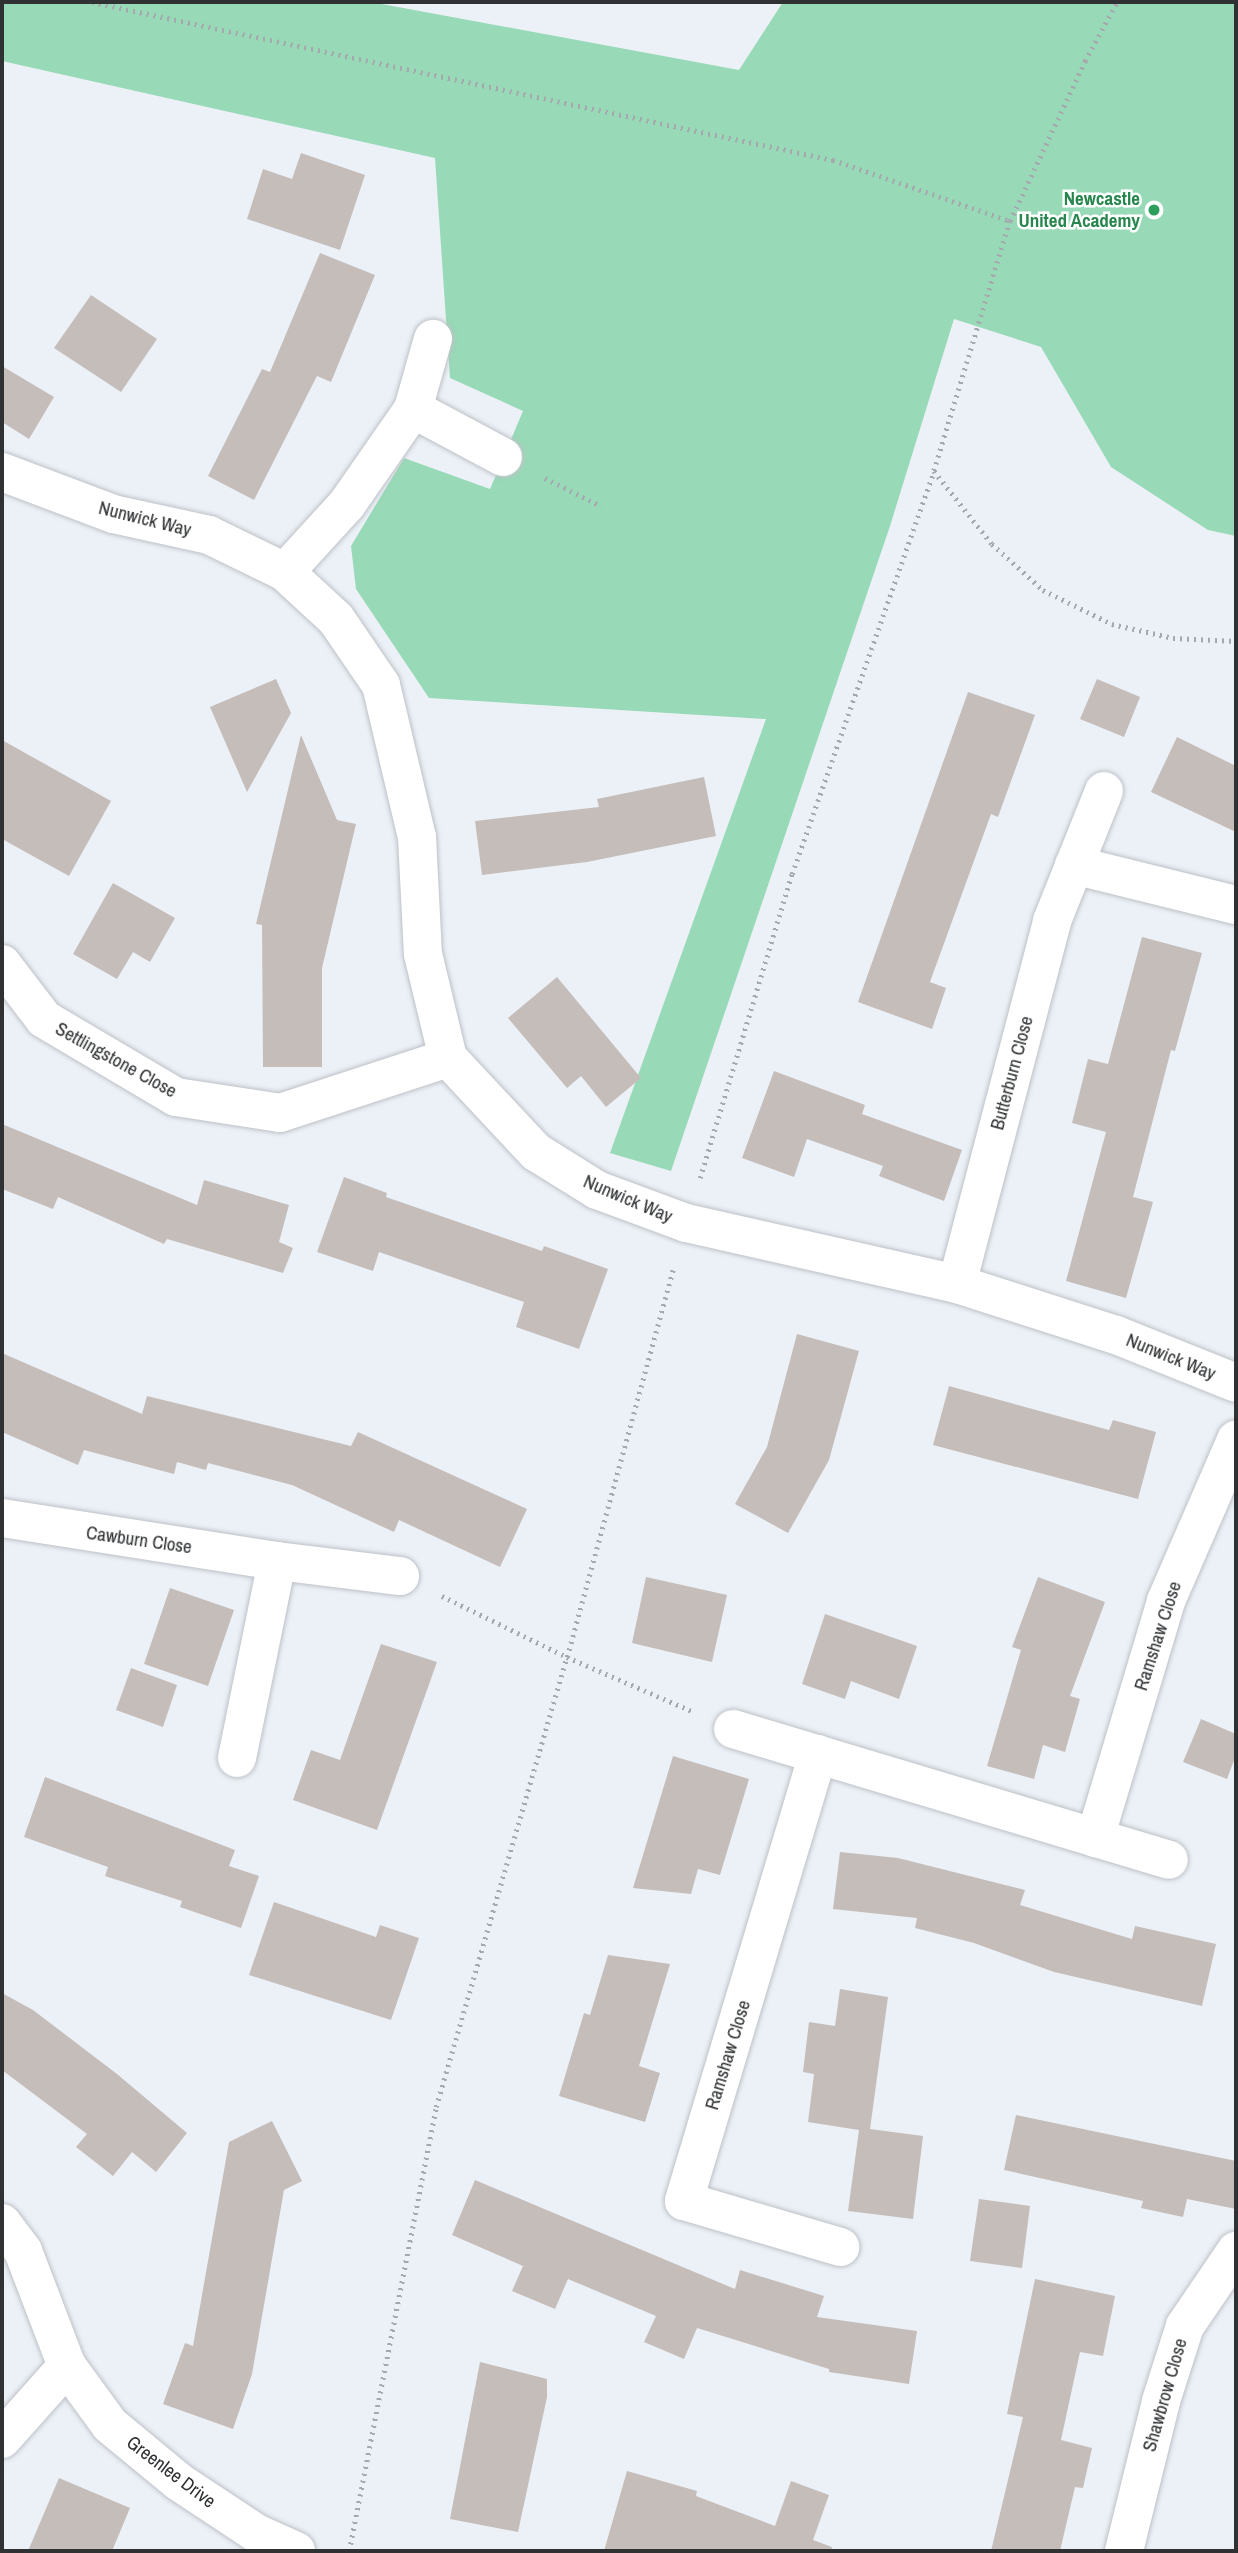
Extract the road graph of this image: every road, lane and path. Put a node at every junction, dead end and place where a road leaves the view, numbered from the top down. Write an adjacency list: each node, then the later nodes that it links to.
1 (92, 2): 3 (path)
2 (1117, 2): 3 (path)
3 (1010, 221): 7 (path)
4 (433, 339): 5 (street)
5 (413, 409): 6 (street); 10 (street)
6 (503, 457): 9 (path)
7 (934, 471): 11 (path); 17 (path)
8 (2, 472): 10 (street, Nunwick Way)
9 (601, 506)
10 (285, 572): 16 (street, Nunwick Way)
11 (1236, 641)
12 (1104, 791): 13 (street, Butterburn Close)
13 (1074, 865): 14 (street); 18 (street, Butterburn Close)
14 (1236, 905)
15 (3, 971): 16 (street, Settlingstone Close)
16 (448, 1058): 17 (street, Nunwick Way)
17 (686, 1223): 18 (street, Nunwick Way); 24 (path)
18 (957, 1284): 19 (street, Nunwick Way)
19 (1236, 1383)
20 (1236, 1440): 28 (street, Ramshaw Close)
21 (2, 1518): 22 (street, Cawburn Close)
22 (276, 1562): 23 (street, Cawburn Close); 27 (street)
23 (400, 1576): 24 (path)
24 (567, 1657): 25 (path); 36 (path)
25 (733, 1729): 26 (street)
26 (818, 1754): 28 (street); 31 (street, Ramshaw Close)
27 (236, 1758)
28 (1096, 1838): 29 (street)
29 (1169, 1860)
30 (2, 2223): 33 (street, Greenlee Drive)
31 (839, 2247)
32 (1236, 2251): 37 (street, Shawbrow Close)
33 (67, 2367): 34 (street); 35 (street, Greenlee Drive)
34 (2, 2439)
35 (296, 2551)
36 (349, 2551)
37 (1125, 2551)

